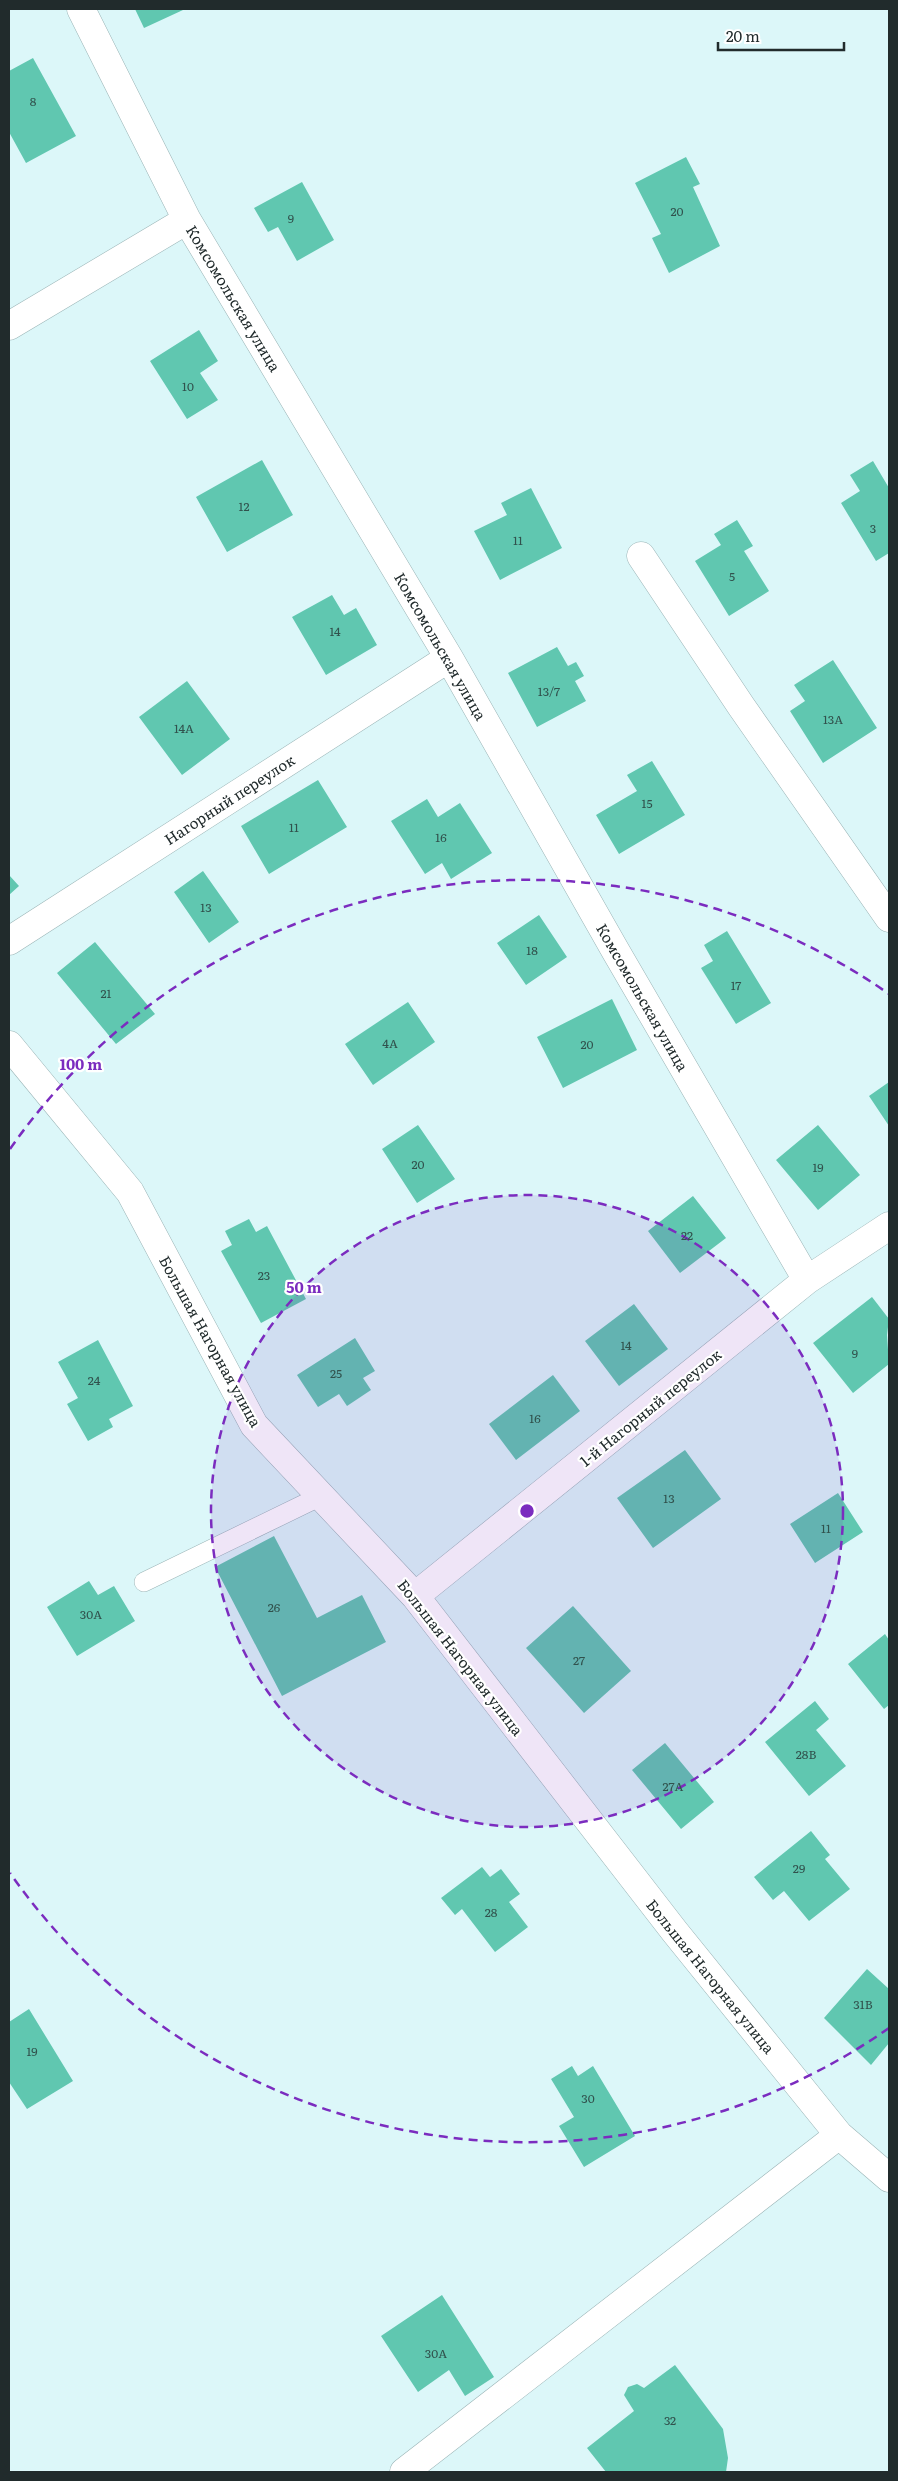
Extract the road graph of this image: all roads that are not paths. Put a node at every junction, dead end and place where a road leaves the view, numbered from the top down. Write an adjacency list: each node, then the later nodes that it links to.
1 (81, 9): 2 (street, Комсомольская улица)
2 (187, 220): 3 (street); 5 (street, Комсомольская улица)
3 (9, 326)
4 (641, 556): 6 (street)
5 (449, 658): 7 (street, Нагорный переулок); 10 (street, Комсомольская улица)
6 (889, 918)
7 (9, 941)
8 (9, 1045): 11 (street, Большая Нагорная улица)
9 (889, 1226): 10 (street, 1-й Нагорный переулок)
10 (808, 1280): 13 (street, 1-й Нагорный переулок)
11 (321, 1496): 12 (lane); 13 (street, Большая Нагорная улица)
12 (144, 1582)
13 (415, 1596): 14 (street, Большая Нагорная улица)
14 (839, 2135): 15 (street, Большая Нагорная улица); 16 (street)
15 (889, 2178)
16 (404, 2472)

